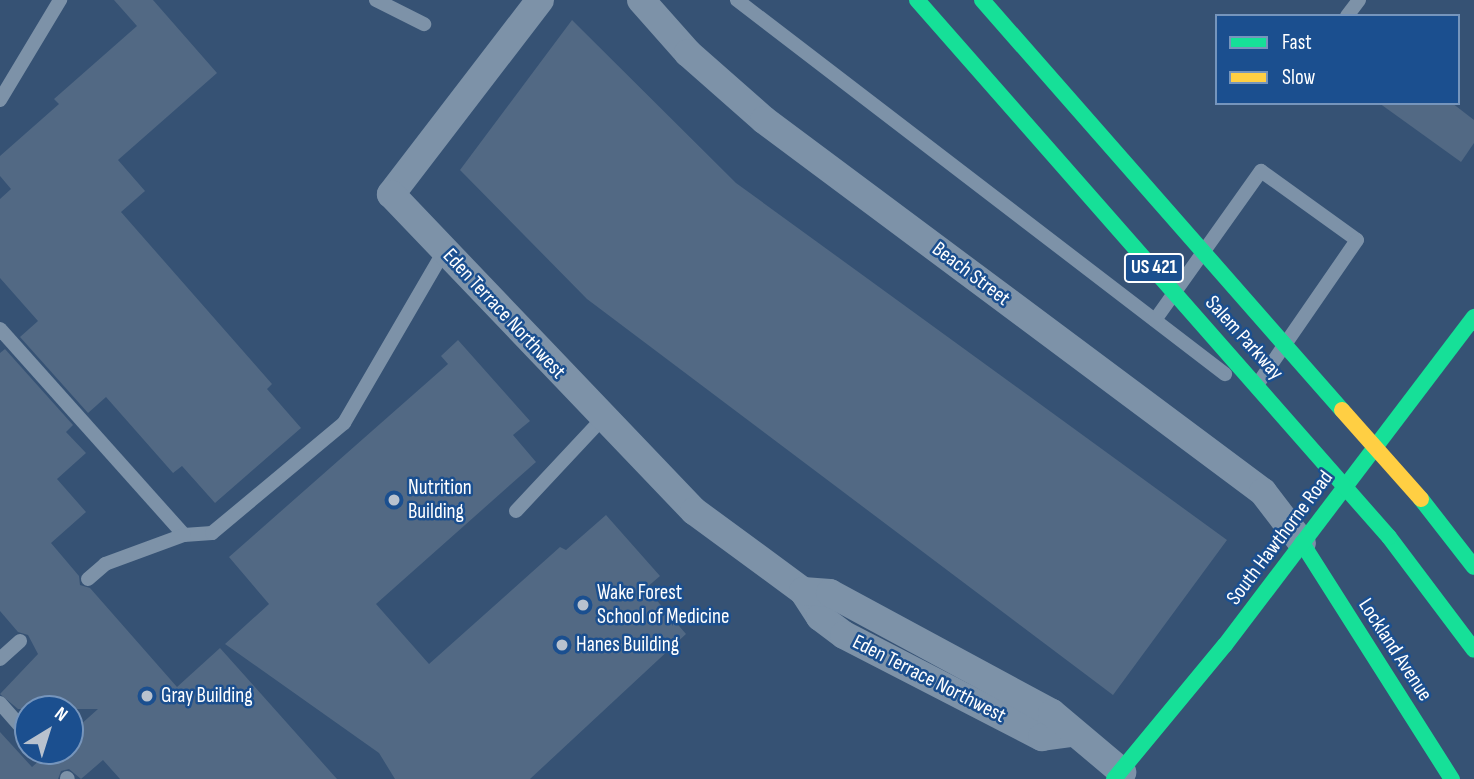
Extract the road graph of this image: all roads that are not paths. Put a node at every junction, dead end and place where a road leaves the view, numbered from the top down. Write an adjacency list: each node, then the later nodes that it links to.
1 (60, 0): 9 (lane)
2 (376, 0): 8 (lane)
3 (540, 0): 10 (street, Eden Terrace Northwest)
4 (642, 0): 17 (street, Beach Street)
5 (737, 0): 12 (lane)
6 (917, 0): 21 (main road, Salem Parkway / US 421, bridge)
7 (982, 0): 18 (main road, Salem Parkway / US 421, bridge)
8 (424, 24)
9 (0, 100)
10 (444, 251): 14 (street, Eden Terrace Northwest); 16 (lane)
11 (1474, 317): 17 (main road, South Hawthorne Road)
12 (1155, 320): 12 (lane)
13 (0, 329): 16 (lane)
14 (603, 418): 15 (lane); 25 (street, Eden Terrace Northwest)
15 (516, 511)
16 (184, 535): 19 (lane)
17 (1302, 543): 25 (main road, South Hawthorne Road); 26 (main road, Lockland Avenue)
18 (1474, 567)
19 (88, 579)
20 (20, 641): 22 (lane)
21 (1474, 650)
22 (0, 659)
23 (0, 704): 24 (lane)
24 (14, 720)
25 (1118, 775)
26 (1452, 779)

